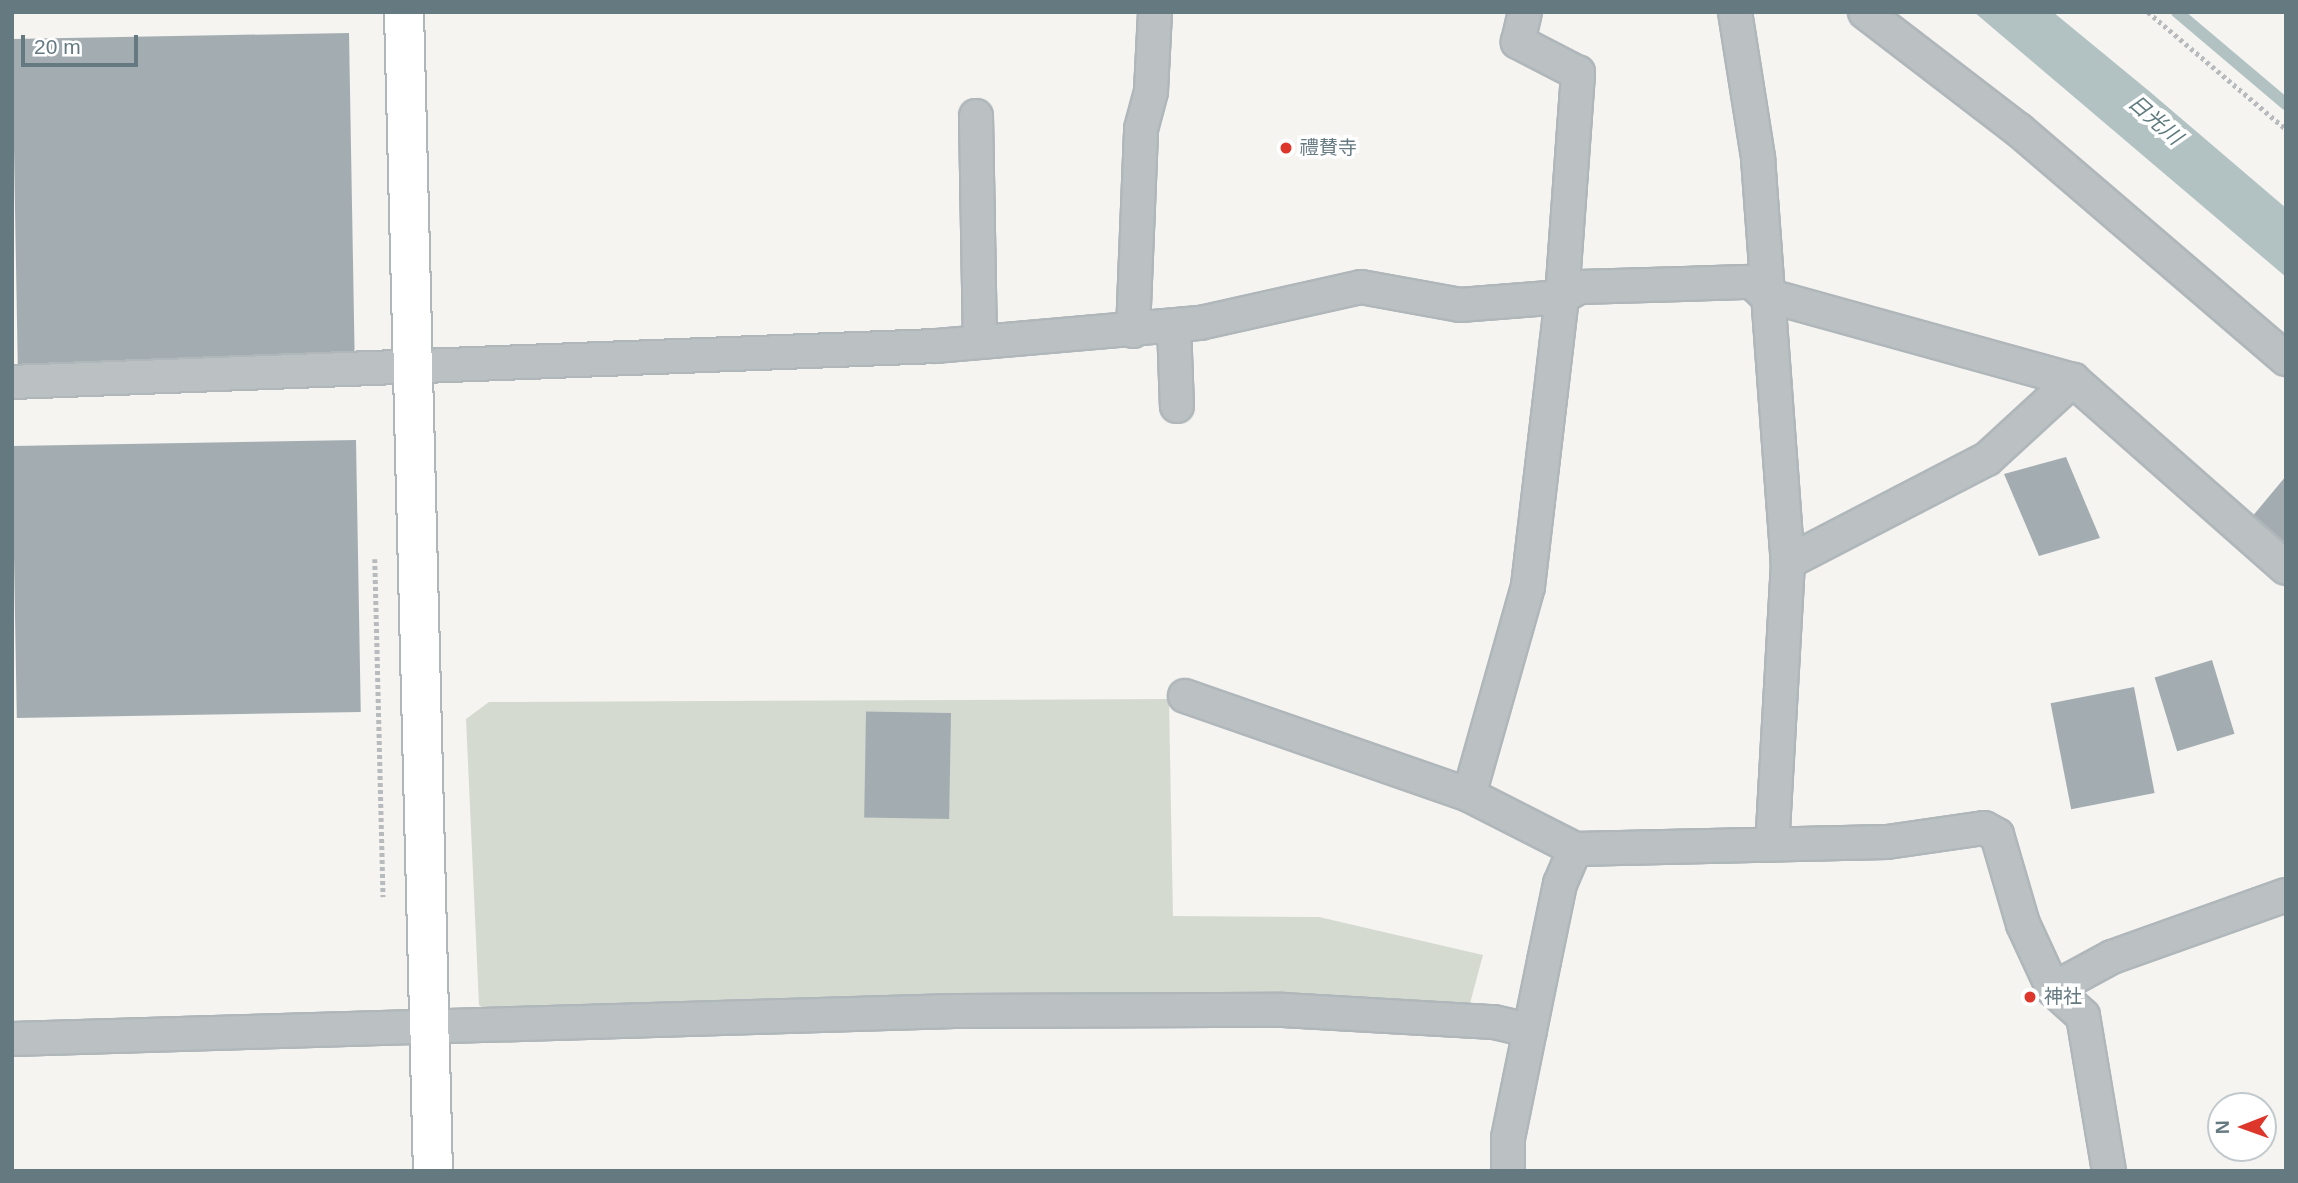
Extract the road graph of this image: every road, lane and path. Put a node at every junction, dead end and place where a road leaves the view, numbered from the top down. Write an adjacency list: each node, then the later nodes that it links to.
1 (404, 12): 15 (street)
2 (1155, 12): 12 (street)
3 (1525, 12): 10 (street)
4 (1735, 12): 9 (street)
5 (1865, 12): 14 (street)
6 (2148, 12): 8 (path)
7 (976, 116): 13 (street)
8 (2286, 129)
9 (1766, 295): 10 (street); 16 (street); 19 (street)
10 (1562, 297): 11 (street); 22 (street)
11 (1174, 326): 12 (street); 18 (street)
12 (1133, 331): 13 (street)
13 (980, 342): 15 (street)
14 (2286, 359)
15 (414, 368): 17 (street); 27 (street)
16 (2073, 380): 19 (street); 20 (street)
17 (12, 382)
18 (1177, 406)
19 (1788, 562): 23 (street)
20 (2286, 568)
21 (1185, 696): 22 (street)
22 (1469, 795): 24 (street)
23 (1772, 845): 24 (street); 26 (street)
24 (1575, 849): 28 (street)
25 (2286, 895): 26 (street)
26 (2053, 989): 32 (street)
27 (429, 1030): 28 (street); 29 (street); 30 (street)
28 (1530, 1030): 31 (street)
29 (12, 1039)
30 (433, 1171)
31 (1508, 1171)
32 (2109, 1171)

